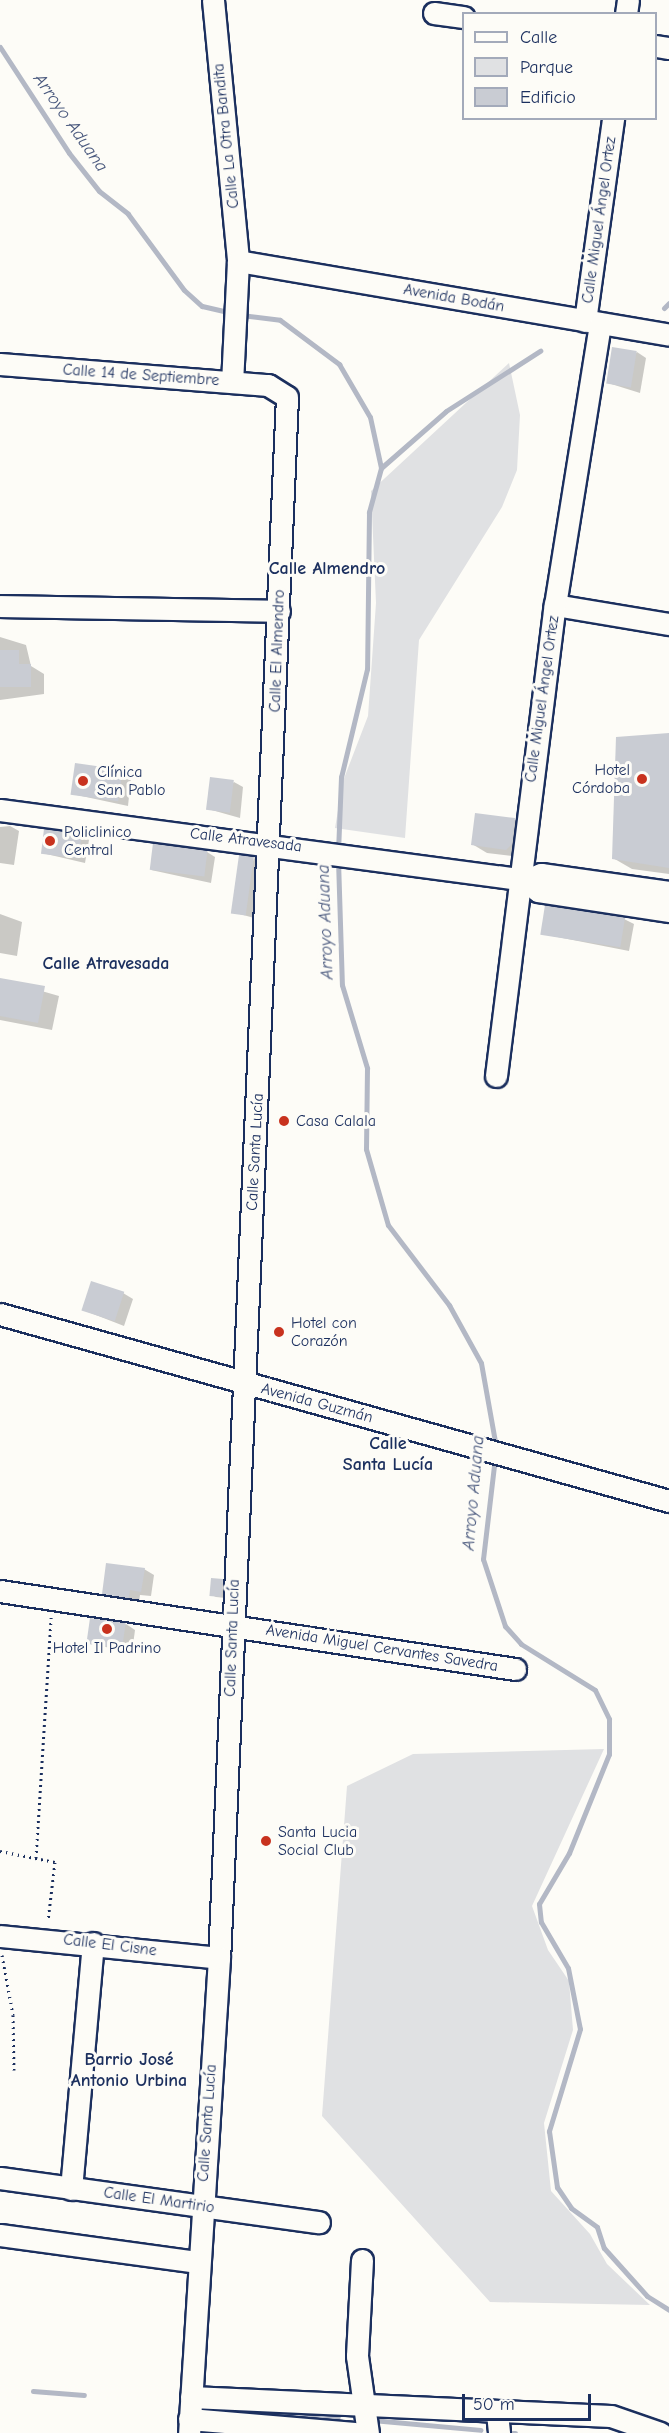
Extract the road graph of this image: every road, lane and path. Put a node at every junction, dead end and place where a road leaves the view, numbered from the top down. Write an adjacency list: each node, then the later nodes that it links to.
1 (213, 0): 5 (street, Calle La Otra Bandita)
2 (434, 13): 3 (street)
3 (462, 17)
4 (613, 120): 6 (street, Calle Miguel Ángel Ortez)
5 (238, 266): 6 (street, Avenida Bodán); 9 (street)
6 (593, 322): 7 (street, Avenida Bodán); 11 (street, Calle Miguel Ángel Ortez)
7 (669, 335)
8 (0, 364): 9 (street, Calle 14 de Septiembre)
9 (232, 382): 10 (street, Calle 14 de Septiembre)
10 (281, 390): 13 (street, Calle El Almendro)
11 (555, 605): 14 (street); 17 (street, Calle Miguel Ángel Ortez)
12 (0, 606): 13 (street)
13 (279, 611): 16 (street, Calle El Almendro)
14 (669, 624)
15 (0, 810): 16 (street, Calle Atravesada)
16 (271, 842): 17 (street, Calle Atravesada); 21 (street, Calle Santa Lucía)
17 (522, 879): 18 (street, Calle Atravesada); 19 (street, Calle Miguel Ángel Ortez)
18 (661, 900)
19 (496, 1076)
20 (0, 1314): 21 (street, Avenida Guzmán)
21 (244, 1383): 22 (street, Avenida Guzmán); 25 (street, Calle Santa Lucía)
22 (669, 1501)
23 (0, 1591): 24 (street, Avenida Miguel Cervantes Savedra)
24 (52, 1599): 25 (street, Avenida Miguel Cervantes Savedra); 28 (path)
25 (232, 1625): 26 (street, Avenida Miguel Cervantes Savedra); 32 (street, Calle Santa Lucía)
26 (515, 1669)
27 (0, 1851): 28 (path)
28 (36, 1858): 29 (path)
29 (46, 1938): 30 (street, Calle El Cisne); 31 (street, Calle El Cisne)
30 (93, 1943): 32 (street, Calle El Cisne); 35 (street)
31 (1, 1944): 33 (path)
32 (219, 1958): 36 (street, Calle Santa Lucía)
33 (14, 2070)
34 (0, 2178): 35 (street, Calle El Martirio)
35 (71, 2189): 36 (street, Calle El Martirio)
36 (201, 2206): 37 (street, Calle El Martirio); 40 (street, Calle Santa Lucía)
37 (319, 2222)
38 (0, 2235): 40 (street)
39 (362, 2260): 42 (street)
40 (198, 2262): 41 (street, Calle Santa Lucía)
41 (191, 2397): 42 (street); 45 (street, Calle Santa Lucía)
42 (361, 2406): 43 (street); 47 (street)
43 (498, 2423): 44 (street)
44 (613, 2425): 48 (street)
45 (189, 2426): 46 (street)
46 (354, 2433)
47 (368, 2433)
48 (660, 2433)

